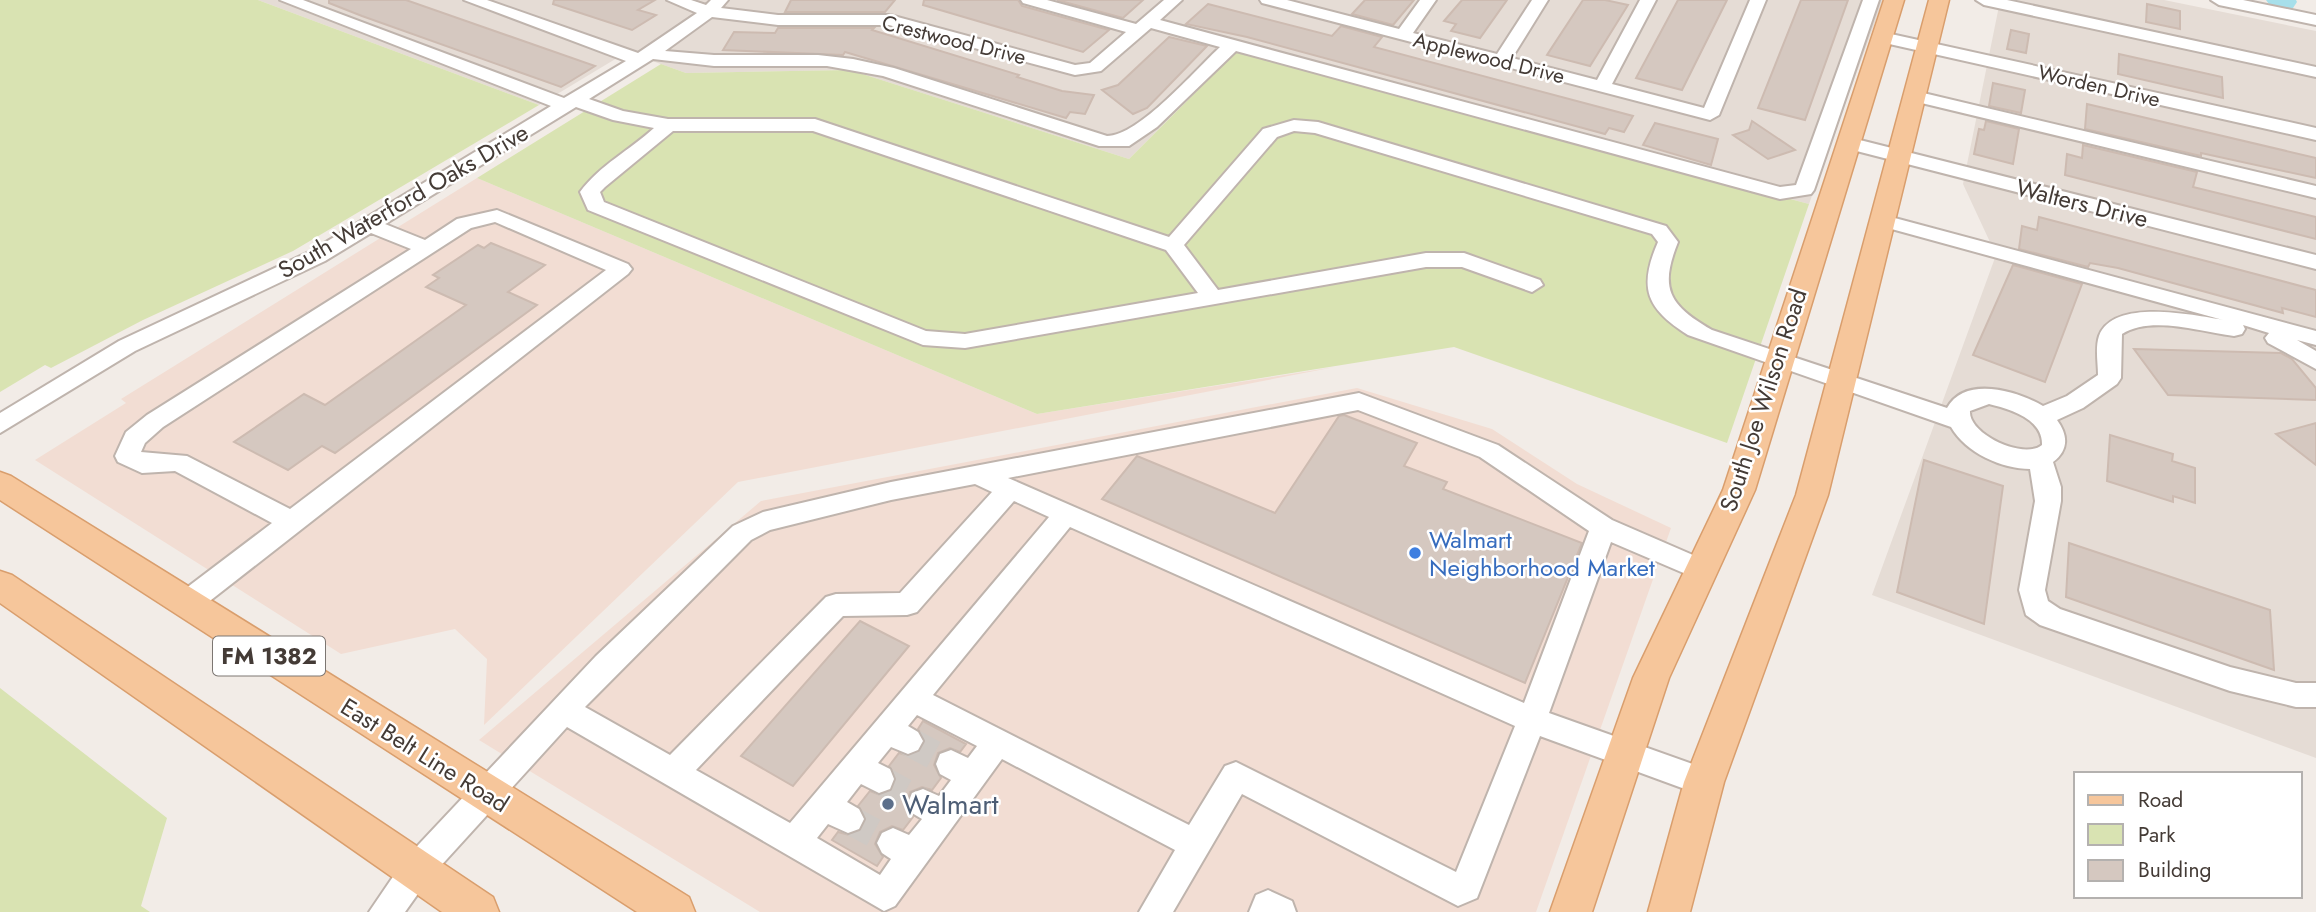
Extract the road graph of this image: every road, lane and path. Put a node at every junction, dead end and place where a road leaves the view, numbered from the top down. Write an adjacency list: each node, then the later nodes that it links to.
1 (288, 0): 29 (street)
2 (472, 0): 24 (street)
3 (675, 0): 16 (street, Crestwood Drive)
4 (1029, 0): 19 (street)
5 (1174, 0): 19 (street, Crestwood Drive)
6 (1268, 0): 17 (street, Applewood Drive)
7 (1428, 0): 20 (street)
8 (1540, 0): 25 (street)
9 (1648, 0): 27 (street)
10 (1758, 0): 27 (street, Applewood Drive)
11 (1871, 0): 22 (street)
12 (1894, 0): 21 (main road, South Joe Wilson Road)
13 (1939, 0): 23 (main road)
14 (1984, 0): 26 (street)
15 (2219, 0): 18 (street)
16 (714, 6): 19 (street, Crestwood Drive); 24 (street, South Waterford Oaks Drive)
17 (1319, 6): 20 (street, Applewood Drive)
18 (2316, 20)
19 (1143, 26): 22 (street)
20 (1402, 36): 25 (street, Applewood Drive)
21 (1882, 37): 23 (street, Worden Drive); 32 (main road, South Joe Wilson Road)
22 (1232, 45): 24 (street)
23 (1927, 47): 28 (main road); 31 (street, Worden Drive)
24 (645, 57): 29 (street, South Waterford Oaks Drive)
25 (1503, 60): 27 (street, Applewood Drive)
26 (2316, 72)
27 (1602, 87)
28 (1915, 96): 33 (main road); 34 (street)
29 (569, 102): 30 (street); 36 (street, South Waterford Oaks Drive)
30 (668, 125): 37 (street); 41 (street)
31 (2316, 134)
32 (1848, 143): 33 (street, Walters Drive); 43 (main road, South Joe Wilson Road)
33 (1899, 156): 35 (main road); 39 (street, Walters Drive)
34 (2316, 192)
35 (1884, 221): 42 (street); 45 (main road)
36 (369, 225): 38 (street); 48 (street, South Waterford Oaks Drive)
37 (1173, 245): 41 (street); 43 (street)
38 (427, 248): 54 (street); 54 (street)
39 (2316, 262)
40 (1532, 285): 41 (street)
41 (1213, 298)
42 (2316, 338)
43 (1779, 358): 45 (street); 56 (main road, South Joe Wilson Road)
44 (2316, 361): 47 (street)
45 (1844, 376): 46 (street); 66 (main road)
46 (1959, 416): 47 (street); 49 (street)
47 (2041, 417): 49 (street)
48 (0, 424)
49 (2039, 459): 59 (street)
50 (978, 475): 52 (street); 55 (street); 61 (street)
51 (0, 484): 58 (main road, East Belt Line Road / FM 1382)
52 (1010, 489): 53 (street); 65 (street)
53 (1066, 514): 60 (street); 62 (street)
54 (292, 522): 58 (street)
55 (1603, 527): 56 (street); 62 (street)
56 (1700, 569): 64 (main road, South Joe Wilson Road)
57 (0, 585): 70 (main road)
58 (187, 603): 67 (main road, East Belt Line Road / FM 1382)
59 (2316, 695)
60 (912, 698): 63 (street); 68 (street)
61 (564, 710): 65 (street); 67 (street)
62 (1532, 720): 64 (street); 69 (street)
63 (998, 742): 68 (street); 69 (street)
64 (1625, 753): 66 (street); 77 (main road, South Joe Wilson Road)
65 (672, 774): 68 (street)
66 (1704, 782): 78 (main road)
67 (487, 794): 70 (street); 73 (main road, East Belt Line Road / FM 1382)
68 (794, 842)
69 (1195, 844): 74 (street)
70 (415, 870): 71 (street); 72 (main road)
71 (385, 912)
72 (478, 912)
73 (674, 912)
74 (1155, 912)
75 (1265, 912): 76 (street)
76 (1280, 912)
77 (1571, 912)
78 (1669, 912)

